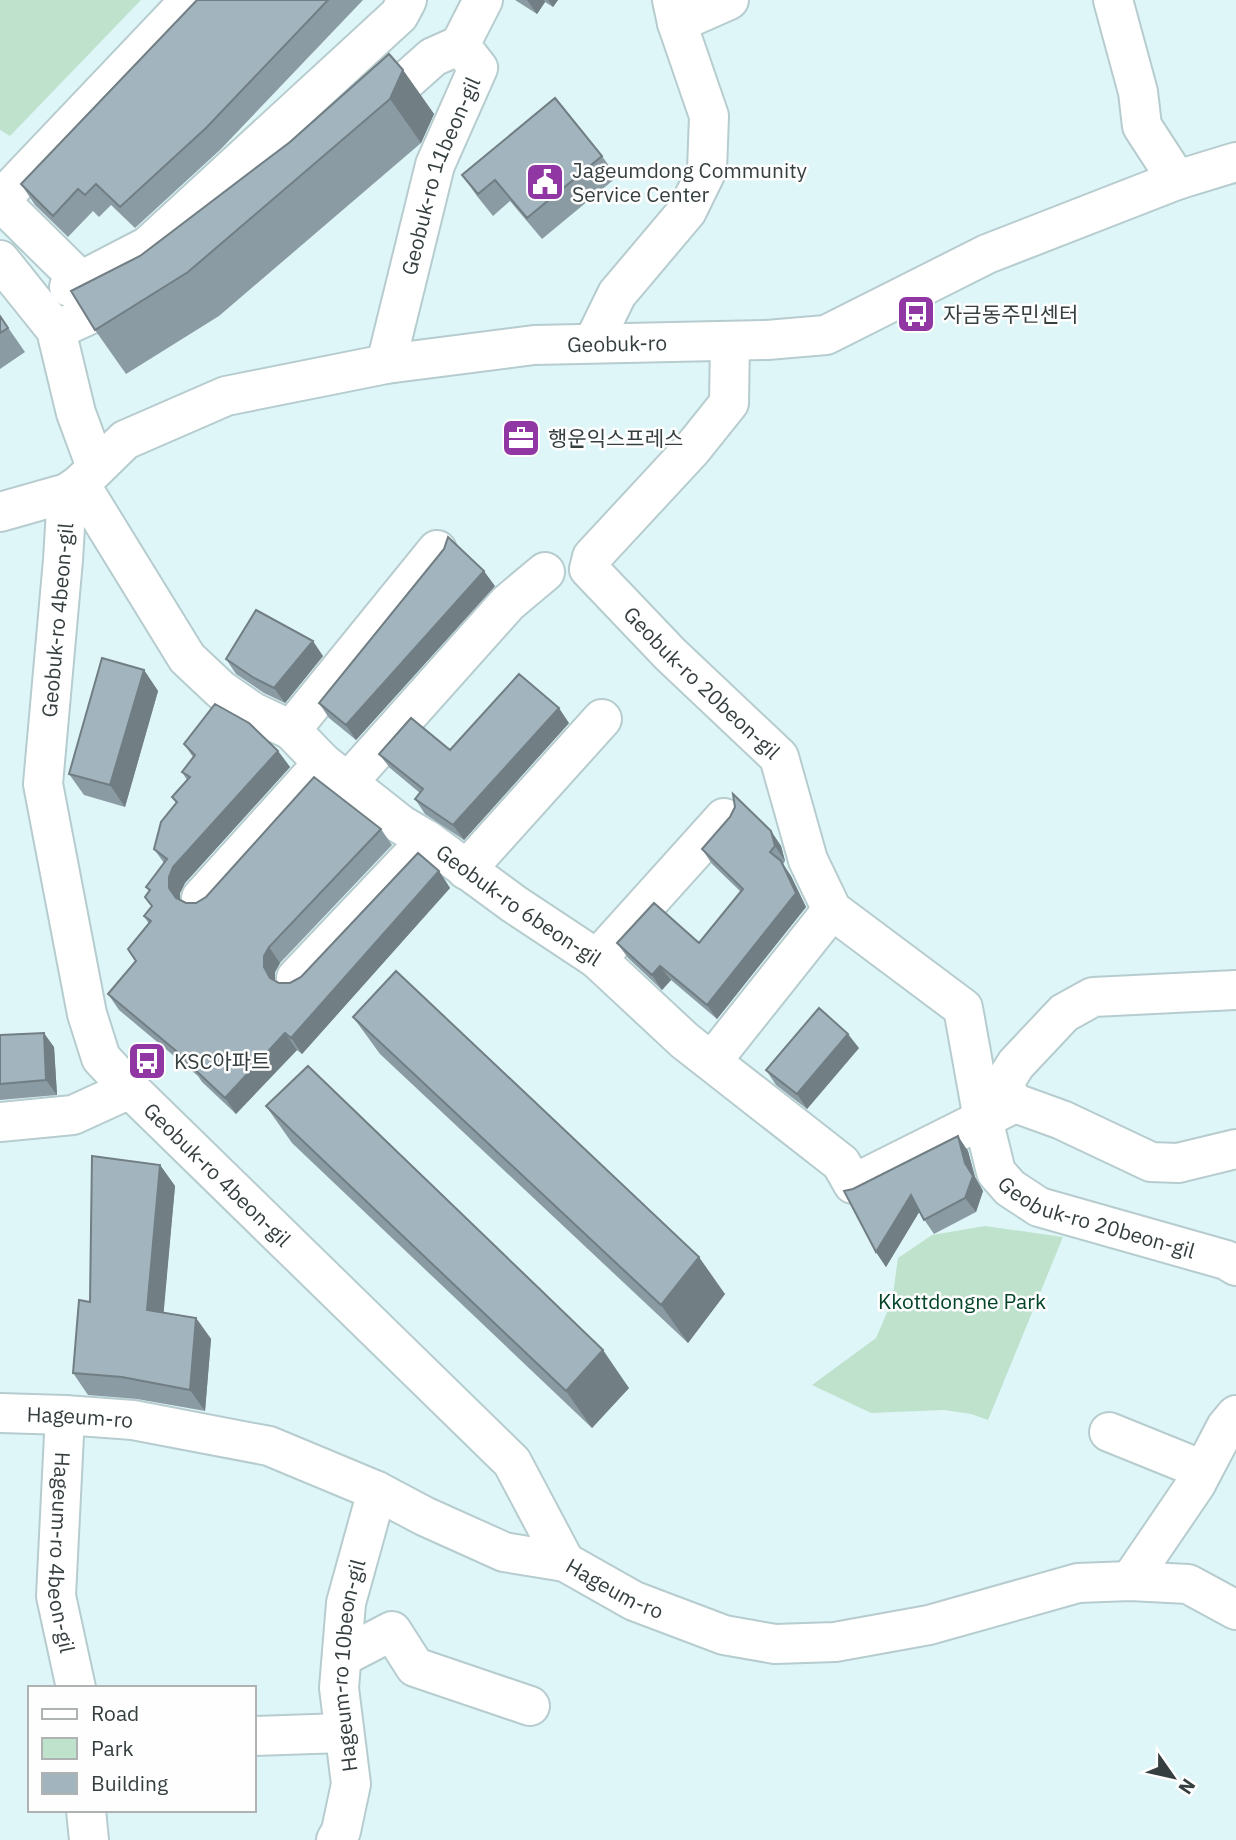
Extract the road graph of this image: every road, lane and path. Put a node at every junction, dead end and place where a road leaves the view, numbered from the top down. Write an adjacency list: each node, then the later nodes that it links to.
1 (190, 0): 2 (street)
2 (407, 0)
3 (483, 0): 7 (street, Geobuk-ro 11beon-gil)
4 (729, 0): 6 (street)
5 (1113, 0): 10 (street)
6 (674, 12): 15 (street)
7 (460, 45): 8 (street); 16 (street, Geobuk-ro 11beon-gil)
8 (346, 134)
9 (1236, 162): 10 (street, Geobuk-ro)
10 (1177, 180): 14 (street, Geobuk-ro)
11 (0, 260): 13 (street)
12 (158, 284): 13 (street)
13 (56, 330): 17 (street)
14 (730, 341): 15 (street, Geobuk-ro); 28 (street, Geobuk-ro 20beon-gil)
15 (593, 343): 16 (street, Geobuk-ro)
16 (386, 364): 17 (street, Geobuk-ro)
17 (81, 481): 18 (street, Geobuk-ro); 22 (street, Geobuk-ro 6beon-gil); 33 (street, Geobuk-ro 4beon-gil)
18 (0, 512)
19 (437, 550): 22 (street)
20 (545, 572): 23 (street)
21 (602, 719): 26 (street)
22 (291, 730): 23 (street, Geobuk-ro 6beon-gil)
23 (336, 772): 25 (street, Geobuk-ro 6beon-gil); 27 (street)
24 (724, 818): 29 (street)
25 (427, 840): 26 (street, Geobuk-ro 6beon-gil); 30 (street)
26 (466, 870): 29 (street, Geobuk-ro 6beon-gil)
27 (201, 898)
28 (832, 909): 32 (street); 34 (street, Geobuk-ro 20beon-gil)
29 (597, 959): 32 (street, Geobuk-ro 6beon-gil)
30 (296, 978)
31 (1236, 990): 34 (street)
32 (712, 1061): 34 (street, Geobuk-ro 6beon-gil)
33 (130, 1089): 35 (street); 44 (street, Geobuk-ro 4beon-gil)
34 (999, 1111): 36 (street); 37 (street, Geobuk-ro 20beon-gil)
35 (0, 1122)
36 (1236, 1149)
37 (1236, 1266)
38 (0, 1413): 39 (street, Hageum-ro)
39 (65, 1415): 43 (street, Hageum-ro); 48 (street, Hageum-ro 4beon-gil)
40 (1236, 1415): 42 (street)
41 (1109, 1432): 42 (street)
42 (1203, 1470): 45 (street)
43 (377, 1491): 44 (street, Hageum-ro); 47 (street, Hageum-ro 10beon-gil)
44 (565, 1562): 45 (street, Hageum-ro)
45 (1130, 1581): 46 (street, Hageum-ro)
46 (1236, 1610)
47 (342, 1657): 49 (street); 50 (street, Hageum-ro 10beon-gil)
48 (76, 1686)
49 (530, 1706)
50 (343, 1733): 51 (street); 54 (street, Hageum-ro 10beon-gil)
51 (256, 1736)
52 (86, 1812): 53 (street)
53 (89, 1840)
54 (336, 1840)

